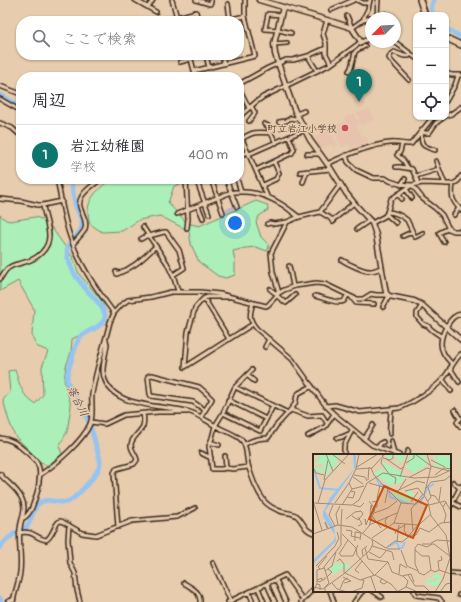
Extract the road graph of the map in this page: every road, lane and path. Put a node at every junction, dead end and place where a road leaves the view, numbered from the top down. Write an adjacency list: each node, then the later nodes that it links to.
1 (135, 0): 15 (street)
2 (153, 0): 15 (street)
3 (172, 0): 22 (street)
4 (196, 0): 5 (street)
5 (211, 0)
6 (245, 0): 26 (street)
7 (259, 0): 14 (street)
8 (277, 0): 14 (street)
9 (356, 0): 12 (street); 17 (street)
10 (378, 0): 19 (street)
11 (421, 0): 20 (highway)
12 (370, 1): 29 (street)
13 (228, 4): 25 (street)
14 (276, 5): 16 (street)
15 (148, 7): 18 (street)
16 (283, 7): 21 (street); 28 (street)
17 (331, 10)
18 (156, 12)
19 (377, 12)
20 (424, 12)
21 (281, 15): 31 (street); 31 (street)
22 (176, 16)
23 (180, 16): 24 (street)
24 (197, 16)
25 (230, 16)
26 (245, 16): 47 (street)
27 (347, 16): 30 (street)
28 (327, 20): 30 (street); 41 (street)
29 (364, 20): 30 (street)
30 (352, 28): 35 (street)
31 (277, 30): 32 (street); 37 (street)
32 (290, 33)
33 (449, 39): 38 (highway)
34 (365, 40): 35 (street)
35 (361, 42): 42 (street)
36 (287, 43): 37 (street)
37 (274, 44): 55 (street)
38 (461, 45)
39 (365, 46): 44 (street)
40 (401, 47): 43 (street)
41 (326, 48): 45 (street); 56 (street)
42 (346, 54): 44 (street); 56 (street)
43 (410, 54): 46 (street); 63 (street)
44 (354, 55): 58 (street)
45 (308, 56): 55 (street); 59 (street)
46 (413, 56)
47 (244, 59)
48 (187, 60): 53 (street)
49 (191, 60): 60 (street)
50 (207, 60): 57 (street)
51 (223, 60): 54 (street)
52 (240, 60): 54 (street)
53 (180, 62)
54 (224, 64): 57 (street)
55 (278, 64): 64 (street); 66 (street)
56 (330, 64): 59 (street)
57 (209, 68): 60 (street)
58 (349, 70)
59 (317, 71): 66 (street)
60 (194, 72)
61 (449, 74): 62 (street)
62 (459, 78): 68 (street)
63 (409, 80)
64 (244, 81)
65 (0, 86): 67 (street)
66 (286, 86): 71 (street); 78 (street)
67 (16, 92)
68 (449, 96)
69 (244, 97): 71 (street)
70 (0, 100): 73 (street)
71 (250, 107): 75 (street); 82 (street)
72 (461, 107): 76 (street)
73 (16, 108)
74 (304, 111): 78 (street)
75 (244, 112)
76 (449, 115)
77 (287, 116): 79 (street)
78 (298, 116): 79 (street); 86 (street)
79 (291, 118): 83 (street)
80 (430, 120): 87 (street)
81 (440, 120): 87 (street)
82 (249, 121)
83 (279, 122)
84 (0, 124): 88 (street)
85 (264, 124): 89 (street)
86 (304, 130): 90 (street); 99 (street)
87 (422, 131): 94 (street); 95 (street)
88 (16, 132)
89 (271, 133): 91 (street); 93 (street)
90 (289, 137): 93 (street); 102 (street)
91 (244, 138)
92 (244, 143): 96 (street)
93 (276, 143): 96 (street)
94 (402, 144): 100 (street); 105 (street)
95 (434, 150)
96 (249, 153): 97 (street); 107 (street)
97 (244, 154)
98 (307, 154): 99 (street)
99 (320, 154): 103 (street)
100 (346, 156): 103 (street); 127 (street)
101 (436, 161): 108 (street)
102 (274, 162): 107 (street); 125 (street)
103 (327, 164): 106 (street)
104 (396, 167): 105 (street)
105 (408, 168): 111 (street)
106 (331, 169): 109 (street); 126 (street)
107 (256, 170): 125 (street)
108 (440, 170): 111 (street); 123 (street)
109 (307, 171): 110 (street); 114 (street)
110 (300, 172)
111 (416, 176): 115 (street)
112 (461, 176): 124 (street)
113 (405, 179): 127 (street)
114 (303, 182)
115 (418, 183): 123 (street); 128 (street)
116 (58, 184): 140 (street)
117 (94, 184): 171 (street)
118 (186, 184): 147 (street)
119 (198, 184): 141 (street)
120 (213, 184): 136 (street)
121 (228, 184): 130 (street)
122 (239, 184): 131 (street)
123 (445, 184): 124 (street)
124 (453, 184): 133 (street)
125 (263, 185): 135 (street)
126 (340, 185): 142 (street); 148 (street)
127 (402, 185): 128 (street)
128 (412, 185): 129 (street); 162 (street)
129 (406, 189): 132 (street); 137 (street)
130 (231, 192): 131 (street); 136 (street); 145 (street)
131 (242, 192): 135 (street)
132 (398, 194): 139 (street); 150 (street)
133 (452, 194): 134 (street); 146 (street)
134 (447, 196)
135 (268, 197): 154 (street)
136 (217, 198): 141 (street); 149 (street)
137 (412, 198)
138 (0, 199): 143 (street)
139 (402, 199)
140 (62, 202): 143 (street); 171 (street)
141 (205, 203): 144 (street); 152 (street)
142 (354, 203): 148 (street); 157 (street)
143 (43, 205): 178 (street)
144 (198, 206): 147 (street); 155 (street)
145 (237, 207)
146 (460, 209): 153 (street)
147 (187, 210): 151 (street); 161 (street)
148 (320, 212): 154 (street)
149 (223, 213)
150 (387, 213): 157 (street); 158 (street); 165 (street)
151 (177, 214)
152 (209, 214)
153 (454, 215)
154 (299, 217): 156 (street)
155 (203, 218)
156 (287, 222): 159 (street); 182 (street)
157 (371, 222): 163 (street); 175 (street)
158 (396, 223)
159 (267, 224)
160 (144, 227): 167 (street)
161 (187, 228)
162 (449, 228): 164 (street); 170 (street)
163 (357, 229)
164 (461, 230)
165 (412, 232): 166 (street); 168 (street)
166 (424, 233)
167 (149, 235): 169 (street); 172 (street); 177 (street)
168 (403, 236)
169 (141, 239)
170 (444, 242)
171 (73, 244): 194 (street)
172 (156, 246): 176 (street); 177 (street)
173 (342, 260): 175 (street)
174 (289, 266): 179 (street)
175 (381, 268): 184 (street)
176 (116, 272)
177 (173, 275): 181 (street)
178 (0, 279)
179 (293, 286): 182 (street); 186 (street)
180 (270, 289): 182 (street)
181 (178, 291): 187 (street); 194 (street)
182 (278, 294): 183 (street); 190 (street)
183 (295, 295)
184 (388, 295): 189 (street); 192 (street); 193 (street)
185 (315, 296): 186 (street)
186 (347, 296): 189 (street)
187 (230, 297): 188 (street); 190 (street)
188 (204, 298): 200 (street); 200 (street)
189 (352, 298): 191 (street)
190 (253, 304): 196 (street)
191 (374, 304)
192 (422, 305): 197 (street); 199 (street)
193 (383, 307)
194 (114, 313): 198 (street)
195 (461, 314): 197 (street)
196 (253, 324): 200 (street); 201 (street)
197 (446, 326): 199 (street); 202 (street)
198 (106, 338): 222 (street); 231 (street)
199 (442, 338): 205 (street)
200 (229, 339)
201 (269, 339): 203 (street); 212 (street)
202 (461, 340)
203 (265, 348)
204 (461, 354): 205 (street)
205 (452, 364): 206 (street)
206 (450, 368): 209 (street); 211 (street)
207 (252, 370): 208 (street)
208 (248, 375): 210 (street); 213 (street)
209 (443, 380): 214 (street); 218 (street)
210 (254, 381)
211 (458, 382)
212 (312, 386): 217 (street); 220 (street)
213 (235, 387): 215 (street); 216 (street)
214 (451, 391)
215 (228, 400): 223 (street); 228 (street)
216 (273, 406): 225 (street); 228 (street)
217 (326, 406): 218 (street); 226 (street)
218 (391, 409): 236 (street)
219 (205, 410): 219 (street); 227 (street)
220 (291, 410): 225 (street); 230 (street)
221 (455, 410): 229 (street)
222 (189, 411): 224 (street); 227 (street)
223 (222, 413): 228 (street); 233 (street)
224 (143, 414): 231 (street); 266 (street)
225 (288, 414): 245 (street)
226 (334, 414): 230 (street); 235 (street)
227 (201, 417): 233 (street)
228 (266, 419)
229 (460, 419): 234 (street)
230 (328, 423): 237 (street)
231 (90, 424): 258 (street)
232 (373, 425): 240 (street)
233 (215, 426): 242 (street); 245 (street)
234 (461, 427)
235 (352, 432): 239 (street); 240 (street); 250 (street)
236 (390, 434)
237 (308, 436)
238 (0, 438): 258 (street)
239 (337, 438)
240 (363, 438): 243 (street); 247 (street)
241 (391, 441): 251 (street)
242 (210, 442): 246 (street); 254 (street)
243 (360, 442)
244 (383, 442): 247 (street)
245 (244, 444): 255 (street)
246 (219, 445)
247 (378, 447): 251 (street)
248 (408, 451): 252 (street)
249 (202, 453): 254 (street)
250 (344, 454)
251 (394, 454)
252 (406, 454)
253 (225, 456): 256 (street)
254 (211, 458): 256 (street)
255 (248, 467): 256 (street); 268 (street)
256 (226, 468)
257 (0, 474): 264 (street)
258 (40, 474): 264 (street)
259 (453, 482): 260 (street)
260 (460, 487): 261 (street)
261 (451, 502): 262 (street)
262 (461, 507)
263 (195, 508): 266 (street)
264 (22, 519): 267 (street)
265 (69, 525): 266 (street); 267 (street); 288 (street)
266 (118, 527)
267 (19, 531): 285 (street)
268 (313, 533)
269 (213, 563): 290 (street)
270 (451, 573): 271 (street)
271 (461, 574)
272 (276, 580): 274 (street); 286 (street); 295 (street)
273 (184, 583): 289 (street)
274 (267, 584): 275 (street); 294 (street)
275 (258, 588): 277 (street); 293 (street)
276 (313, 589): 286 (street)
277 (249, 592): 283 (street); 292 (street)
278 (330, 592): 296 (street)
279 (362, 592): 297 (street)
280 (374, 592): 284 (street)
281 (414, 592): 282 (street)
282 (421, 596): 298 (street); 299 (street)
283 (240, 597): 290 (street); 291 (street)
284 (382, 597)
285 (13, 601): 287 (street)
286 (302, 601)
287 (8, 602)
288 (80, 602)
289 (200, 602)
290 (230, 602)
291 (242, 602)
292 (253, 602)
293 (264, 602)
294 (275, 602)
295 (286, 602)
296 (334, 602)
297 (354, 602)
298 (421, 602)
299 (442, 602)

